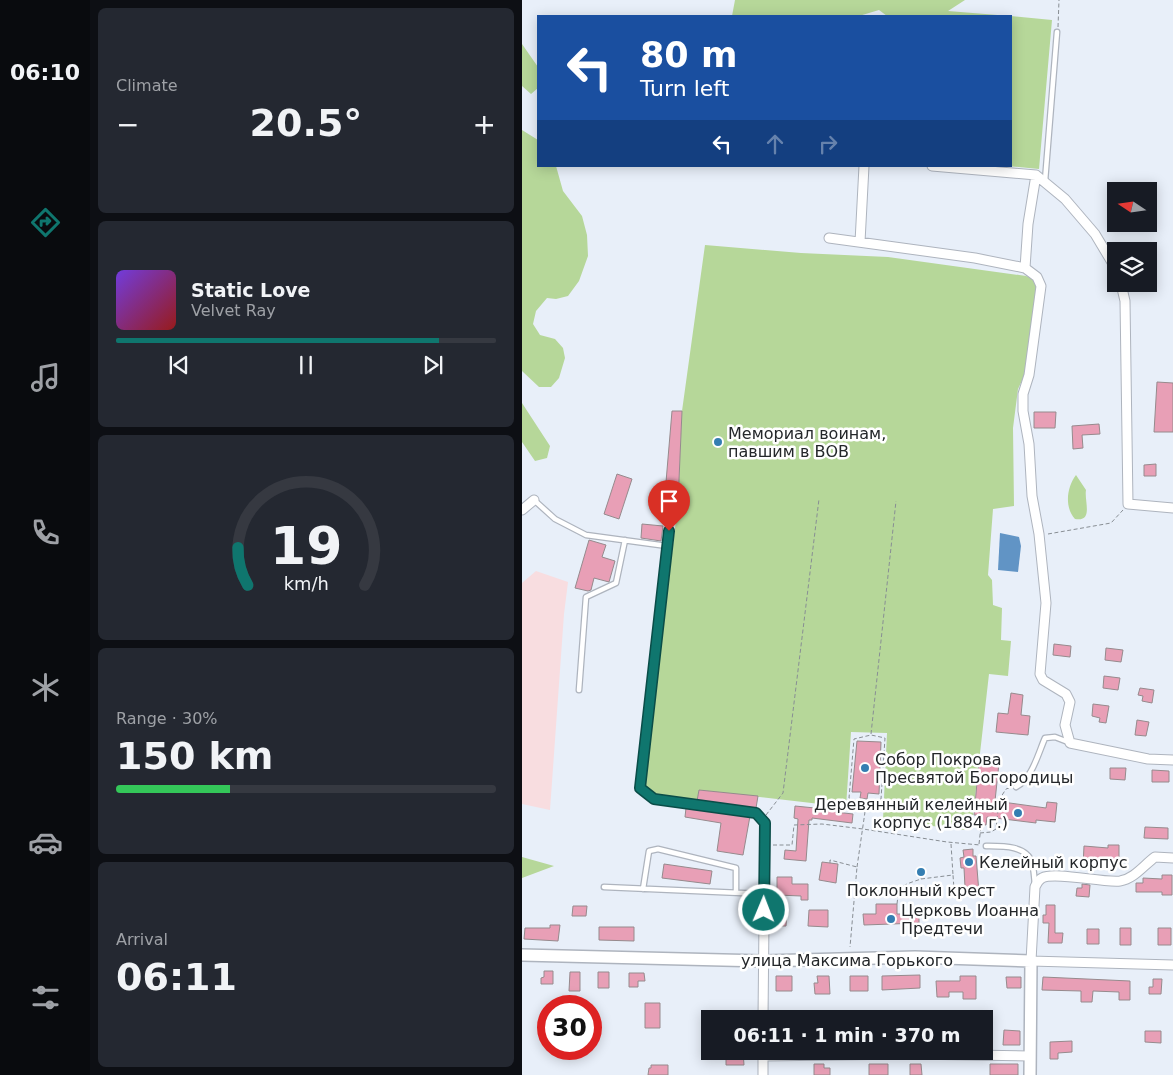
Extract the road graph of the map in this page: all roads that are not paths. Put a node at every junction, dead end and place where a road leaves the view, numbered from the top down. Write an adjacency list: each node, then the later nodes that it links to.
1 (1057, 32): 5 (lane)
2 (864, 167): 7 (street)
3 (944, 167): 4 (street)
4 (1036, 175): 5 (street); 9 (street)
5 (1045, 182): 8 (street)
6 (829, 238): 7 (street)
7 (860, 242): 9 (street)
8 (1107, 253)
9 (1025, 268): 18 (street)
10 (1123, 292): 12 (street)
11 (534, 500): 13 (street); 15 (lane)
12 (1172, 508)
13 (522, 510)
14 (670, 516): 16 (lane)
15 (625, 540): 16 (lane); 17 (lane)
16 (667, 546): 21 (lane)
17 (579, 690)
18 (1070, 743): 19 (street); 20 (lane)
19 (1172, 760)
20 (1016, 787)
21 (764, 821): 28 (street)
22 (986, 846): 25 (lane)
23 (1172, 858): 25 (street)
24 (604, 887): 26 (lane)
25 (1035, 888): 31 (street)
26 (643, 889): 27 (lane); 27 (lane)
27 (736, 892): 28 (lane)
28 (765, 894): 30 (street)
29 (522, 955): 30 (street, улица Максима Горького)
30 (763, 962): 31 (street, улица Максима Горького); 33 (street)
31 (1032, 962): 32 (street, улица Максима Горького); 35 (street)
32 (1172, 966)
33 (763, 1010)
34 (993, 1055): 35 (street)
35 (1030, 1056): 38 (street)
36 (764, 1060): 37 (street)
37 (763, 1075)
38 (1030, 1075)

